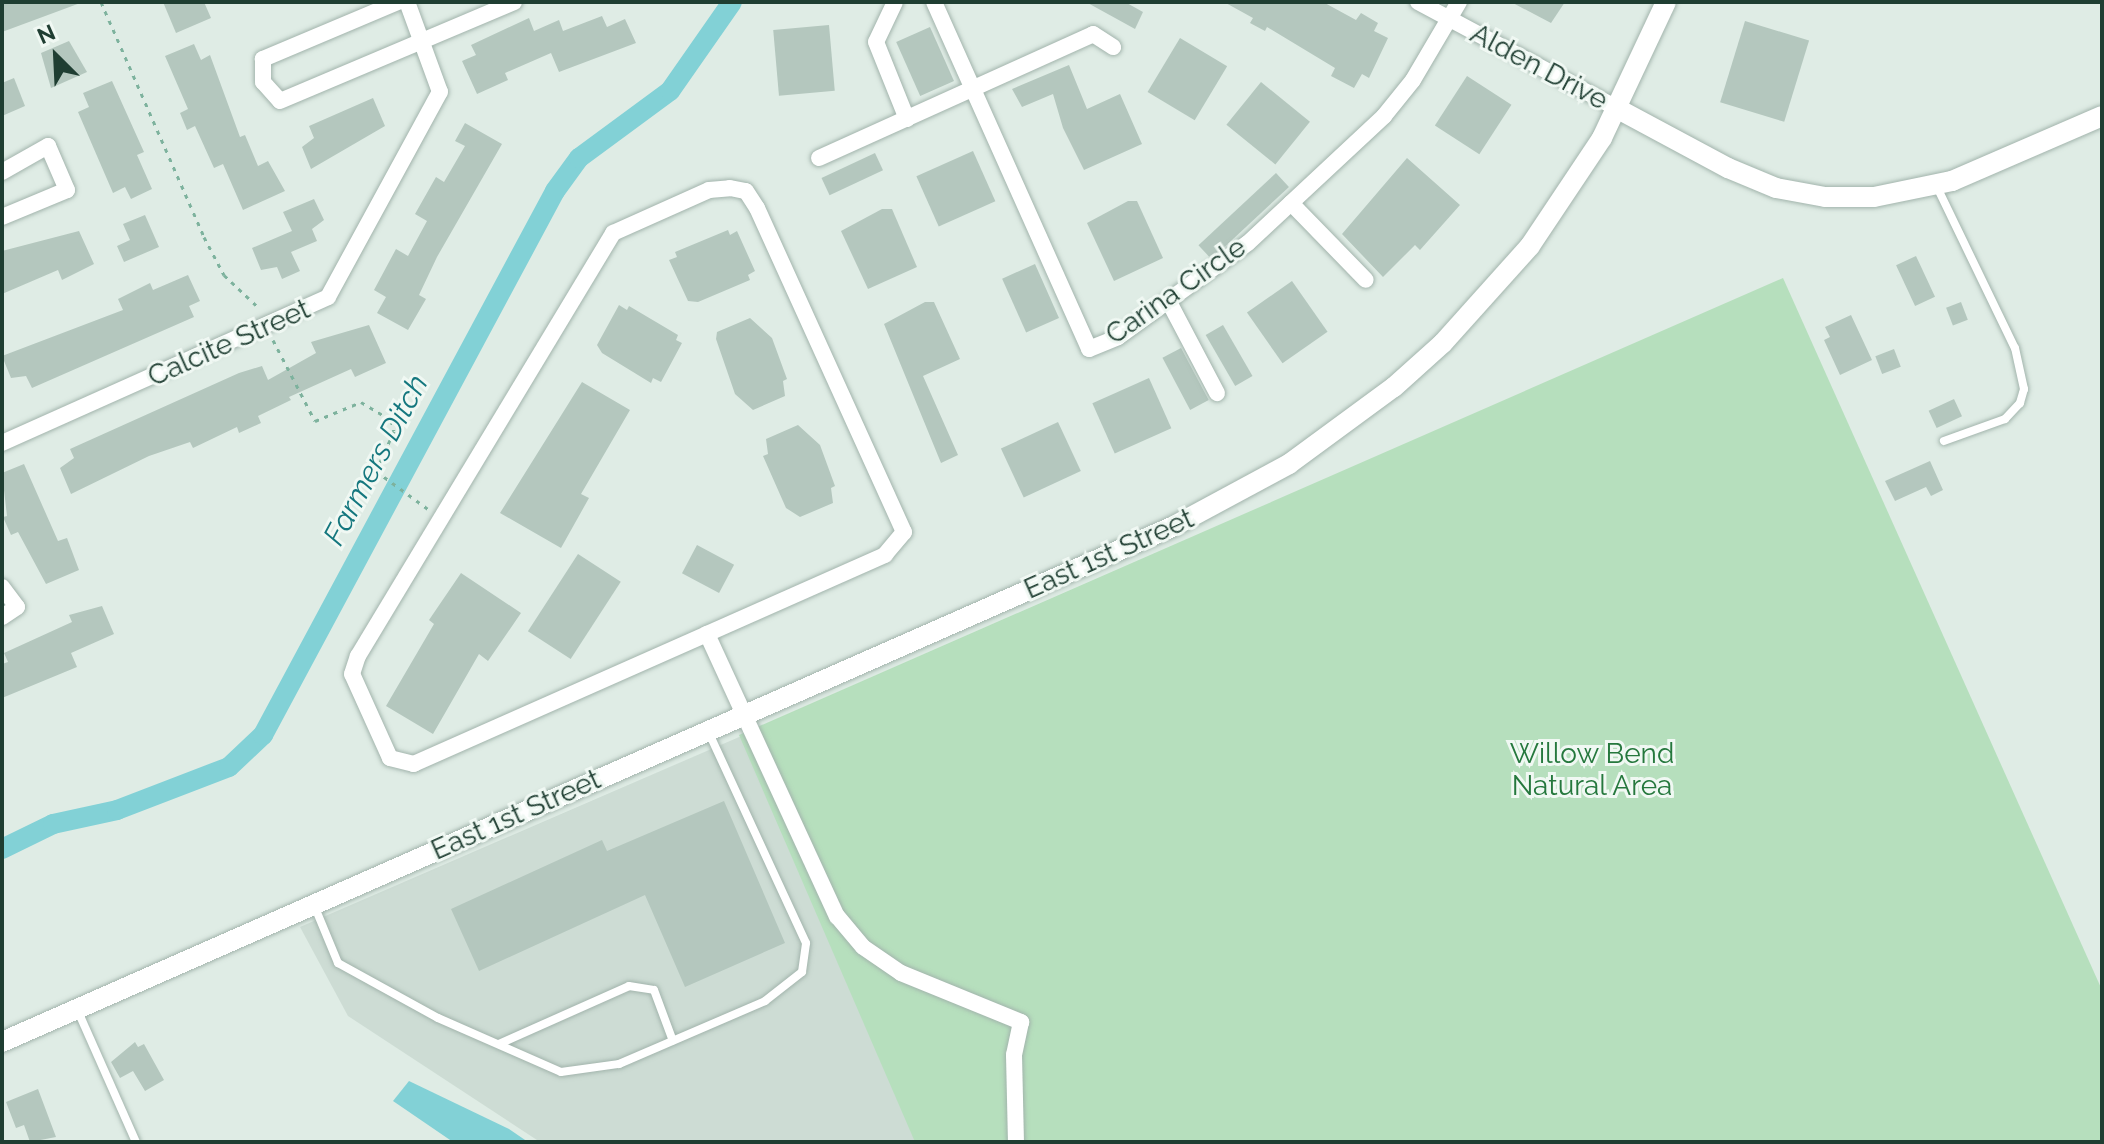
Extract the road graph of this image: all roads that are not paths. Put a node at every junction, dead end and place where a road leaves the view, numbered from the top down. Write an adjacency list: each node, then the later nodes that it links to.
1 (398, 2): 10 (street)
2 (407, 2): 10 (street, Calcite Street)
3 (514, 2): 10 (street)
4 (895, 2): 15 (street)
5 (934, 2): 12 (street, Carina Circle)
6 (1418, 2): 9 (street, Alden Drive)
7 (1459, 2): 9 (street, Carina Circle)
8 (1666, 2): 13 (street, East 1st Street)
9 (1450, 20): 13 (street, Alden Drive); 19 (street, Carina Circle)
10 (424, 39): 25 (street, Calcite Street)
11 (1113, 47): 12 (street)
12 (974, 89): 15 (street); 22 (street, Carina Circle)
13 (1618, 109): 18 (street); 29 (street, East 1st Street)
14 (2102, 116): 18 (street)
15 (907, 119): 16 (street)
16 (819, 158)
17 (2, 172): 20 (street)
18 (1936, 185): 24 (lane)
19 (1291, 203): 21 (street); 22 (street, Carina Circle)
20 (2, 217)
21 (1366, 280)
22 (1169, 302): 23 (street)
23 (1217, 393)
24 (1944, 441)
25 (2, 443)
26 (2, 587): 27 (street)
27 (2, 617)
28 (707, 634): 28 (street); 29 (street)
29 (743, 715): 30 (street, East 1st Street); 37 (street)
30 (708, 730): 31 (street, East 1st Street); 33 (lane)
31 (314, 904): 32 (street, East 1st Street); 35 (lane)
32 (76, 1009): 34 (street, East 1st Street); 36 (lane)
33 (673, 1041): 35 (lane); 35 (lane)
34 (2, 1042)
35 (499, 1044)
36 (136, 1142)
37 (1016, 1142)

